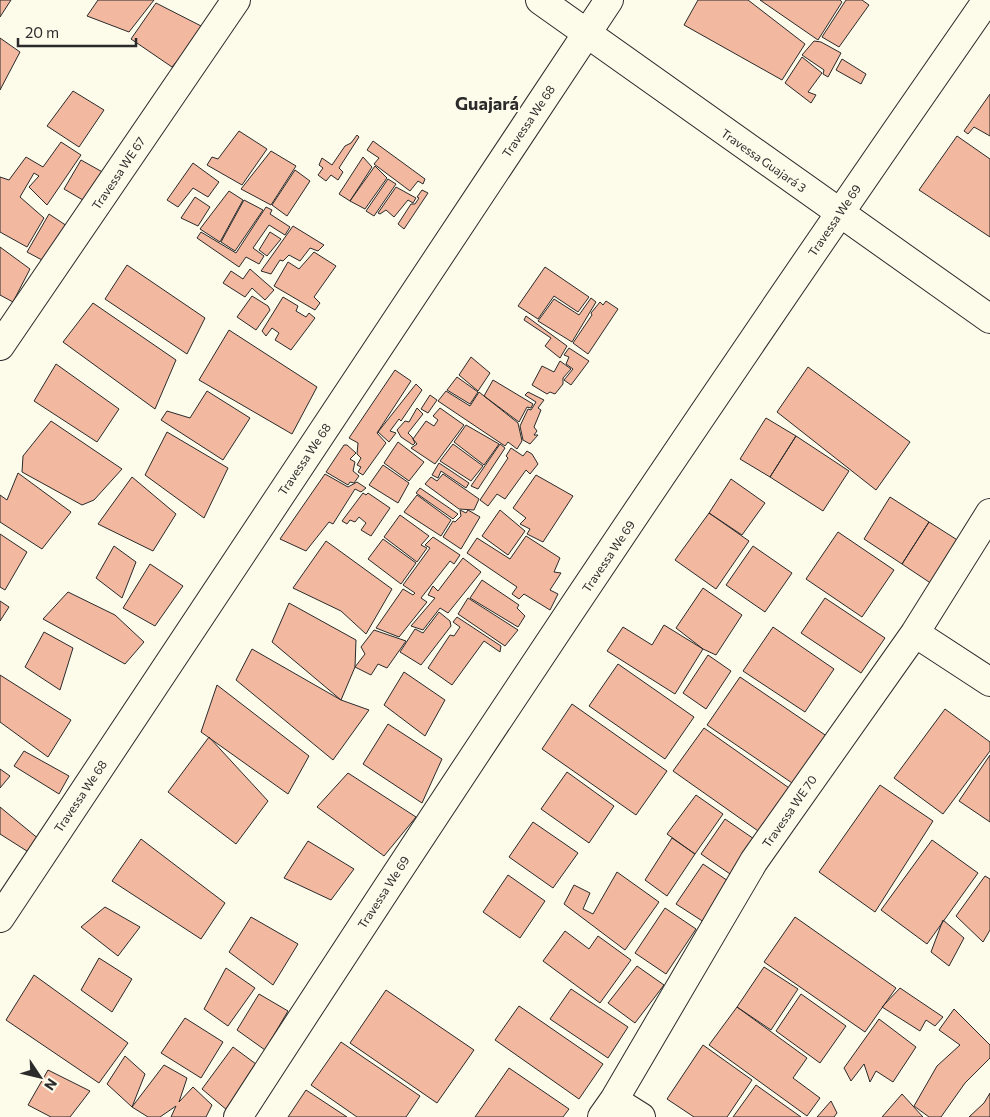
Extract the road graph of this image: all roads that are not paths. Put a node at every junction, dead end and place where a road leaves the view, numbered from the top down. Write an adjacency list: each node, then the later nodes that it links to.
1 (236, 0): 8 (street, Travessa WE 67)
2 (540, 0): 5 (street, Travessa Guajará 3)
3 (609, 0): 5 (street, Travessa We 68)
4 (987, 0): 6 (street, Travessa We 69)
5 (586, 33): 6 (street, Travessa Guajará 3); 12 (street, Travessa We 68)
6 (838, 213): 7 (street, Travessa Guajará 3); 14 (street, Travessa We 69)
7 (990, 319)
8 (0, 346)
9 (990, 513): 10 (street, Travessa WE 70)
10 (915, 633): 11 (street); 13 (street, Travessa WE 70)
11 (990, 682)
12 (0, 918)
13 (608, 1109): 15 (street)
14 (238, 1117)
15 (641, 1117)

